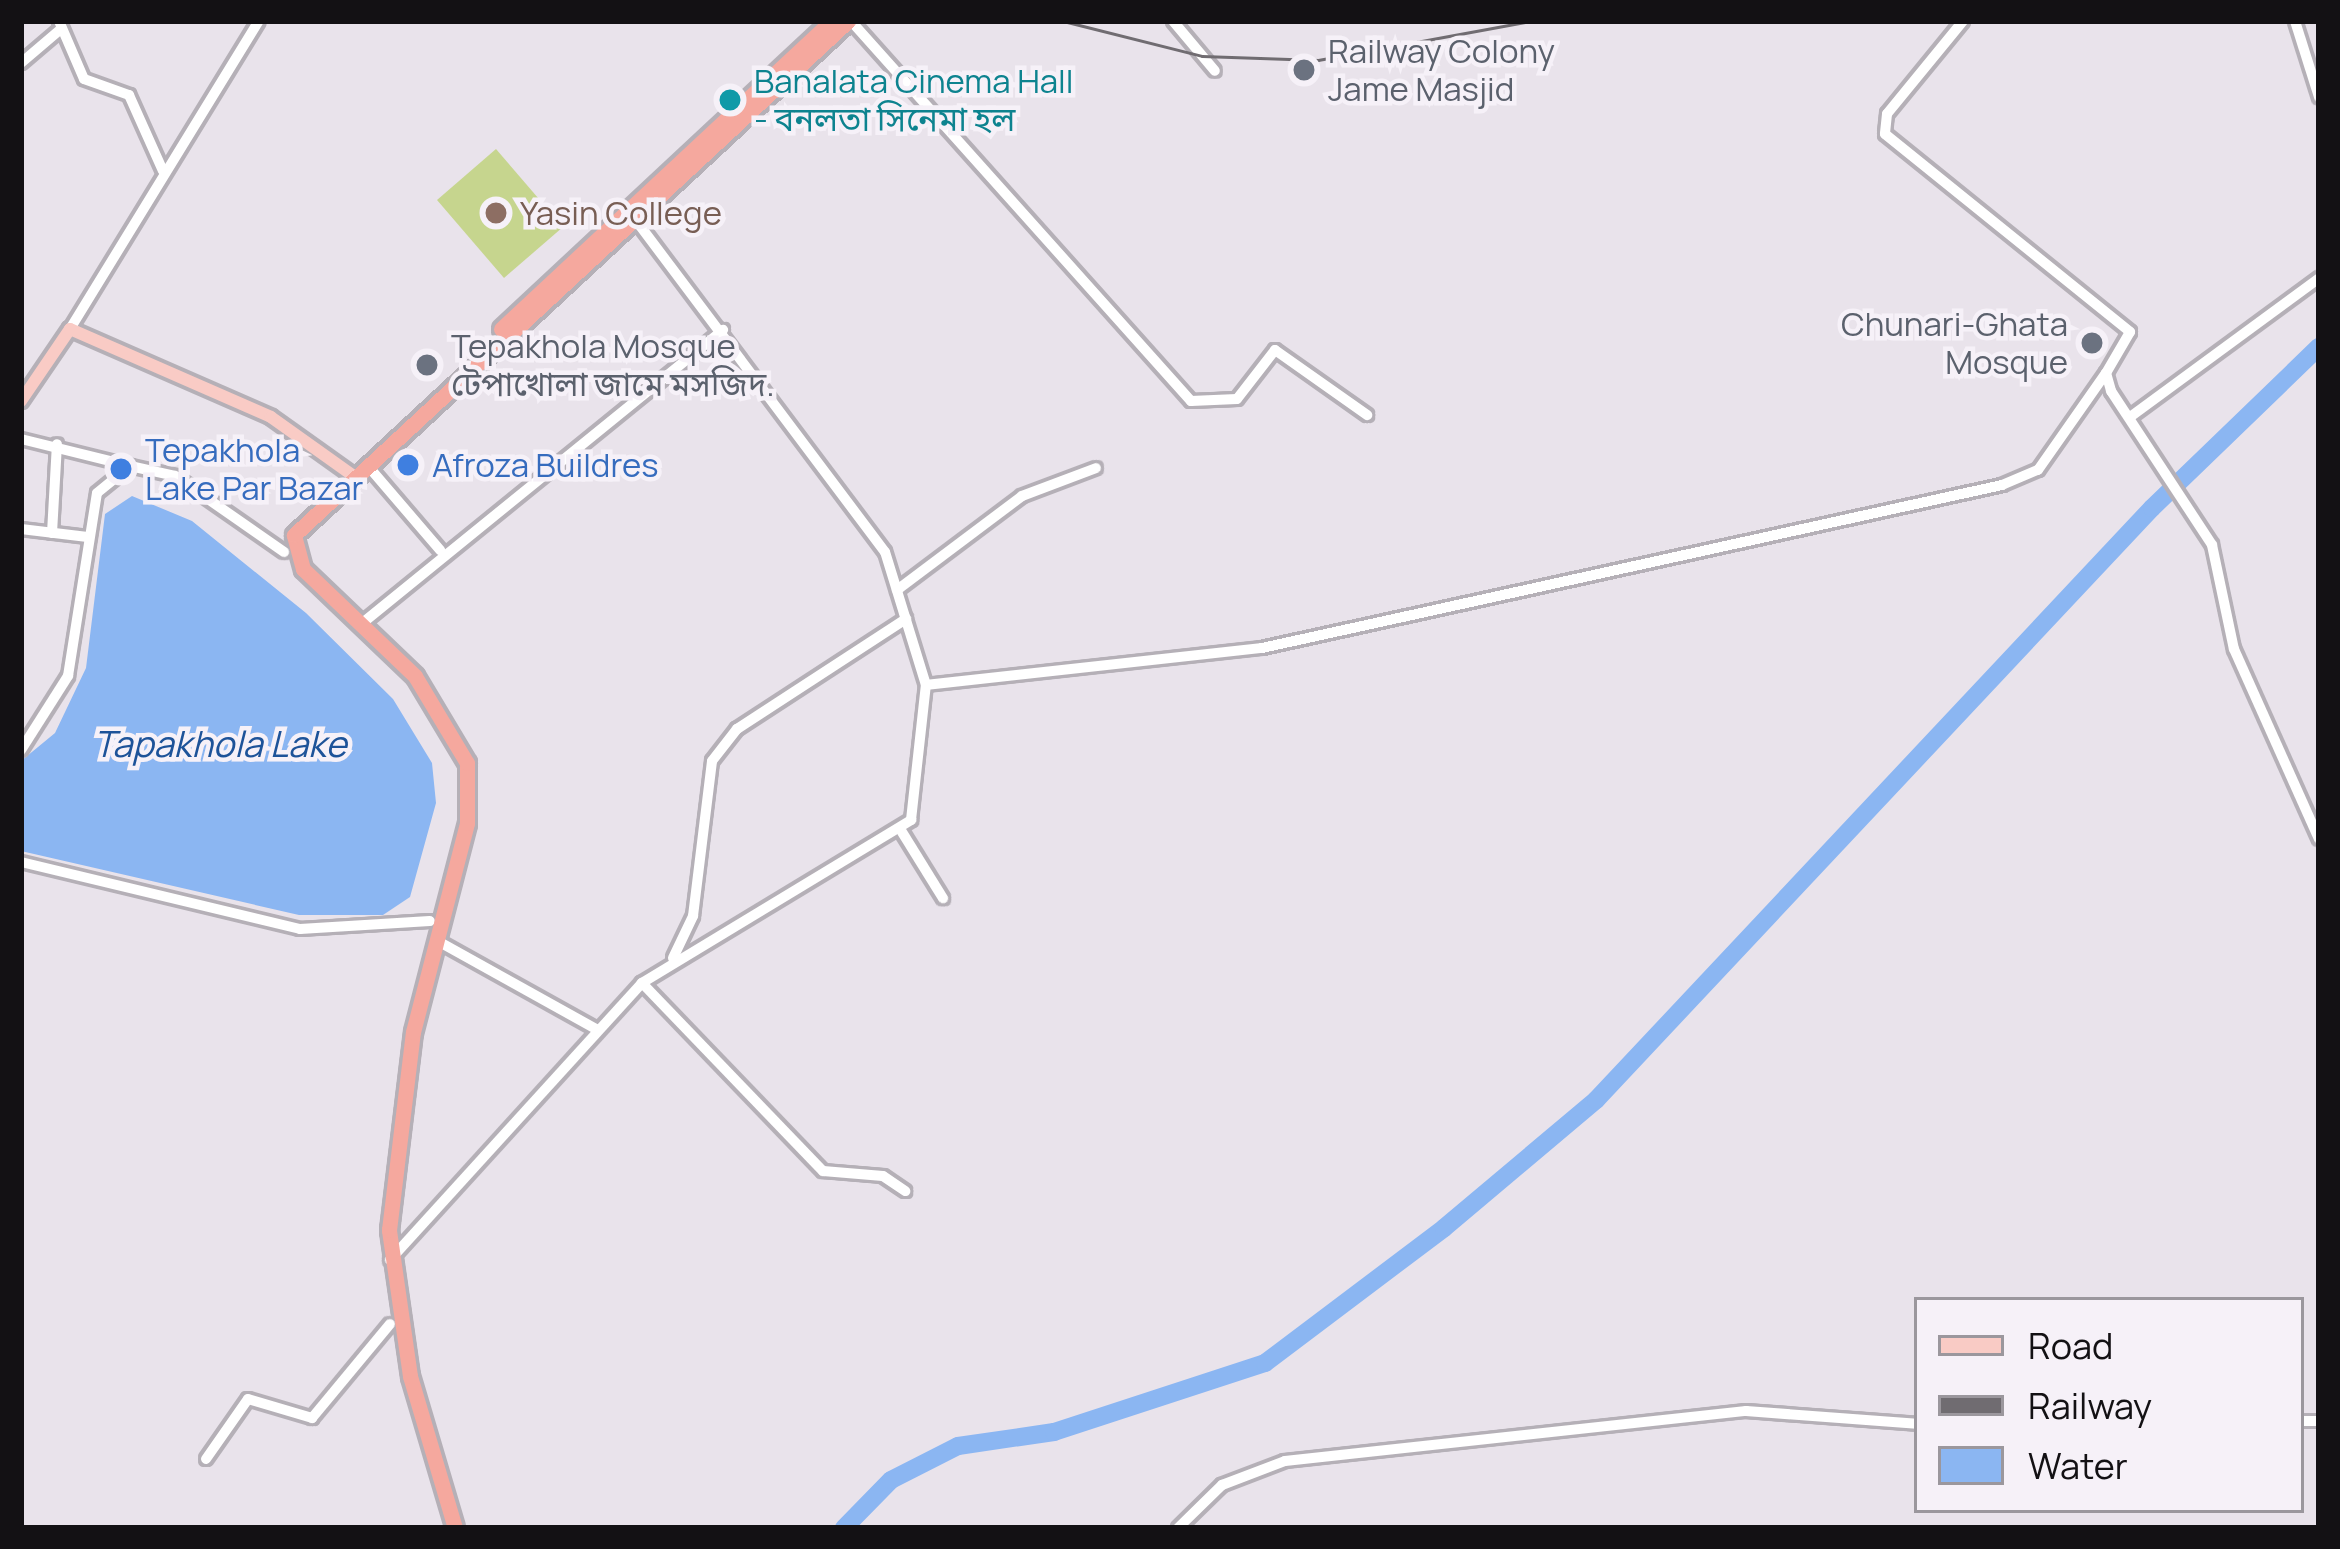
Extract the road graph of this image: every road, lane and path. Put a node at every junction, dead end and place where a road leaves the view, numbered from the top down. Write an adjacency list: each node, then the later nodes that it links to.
1 (260, 21): 12 (street)
2 (832, 21): 11 (highway)
3 (850, 21): 11 (highway); 19 (street)
4 (1173, 21): 9 (street)
5 (1963, 21): 17 (street)
6 (2295, 21): 10 (street)
7 (60, 25): 8 (street); 12 (street)
8 (21, 63)
9 (1215, 71)
10 (2319, 97)
11 (710, 143): 13 (highway)
12 (163, 171): 15 (street)
13 (633, 216): 16 (street); 25 (highway)
14 (2319, 278): 20 (street)
15 (70, 329): 18 (main road); 25 (main road)
16 (723, 330): 29 (street); 31 (street)
17 (2106, 373): 20 (street); 34 (street)
18 (21, 401)
19 (1367, 416)
20 (2130, 417): 38 (street)
21 (21, 439): 22 (street)
22 (57, 444): 23 (street); 27 (street)
23 (130, 466): 28 (street); 30 (street)
24 (1096, 468): 31 (street)
25 (357, 471): 29 (street); 30 (highway); 33 (highway)
26 (21, 529): 27 (street)
27 (52, 532): 28 (street)
28 (88, 537): 36 (street)
29 (440, 550): 33 (street)
30 (284, 552): 35 (highway)
31 (897, 590): 32 (street)
32 (906, 619): 34 (street); 43 (street)
33 (360, 625): 35 (highway)
34 (926, 685): 37 (street)
35 (439, 714): 41 (highway); 42 (highway)
36 (21, 750)
37 (902, 832): 40 (street); 43 (street)
38 (2319, 839)
39 (21, 862): 41 (street)
40 (943, 898)
41 (430, 921): 42 (highway)
42 (433, 944): 45 (street); 46 (highway)
43 (671, 961): 44 (street)
44 (642, 983): 45 (street); 47 (street)
45 (596, 1029): 48 (street)
46 (398, 1109): 48 (highway); 49 (highway)
47 (905, 1191)
48 (390, 1260): 51 (highway)
49 (390, 1324): 51 (highway); 52 (street)
50 (1914, 1424): 54 (street)
51 (424, 1438): 53 (highway)
52 (206, 1459)
53 (448, 1521)
54 (1178, 1528)

